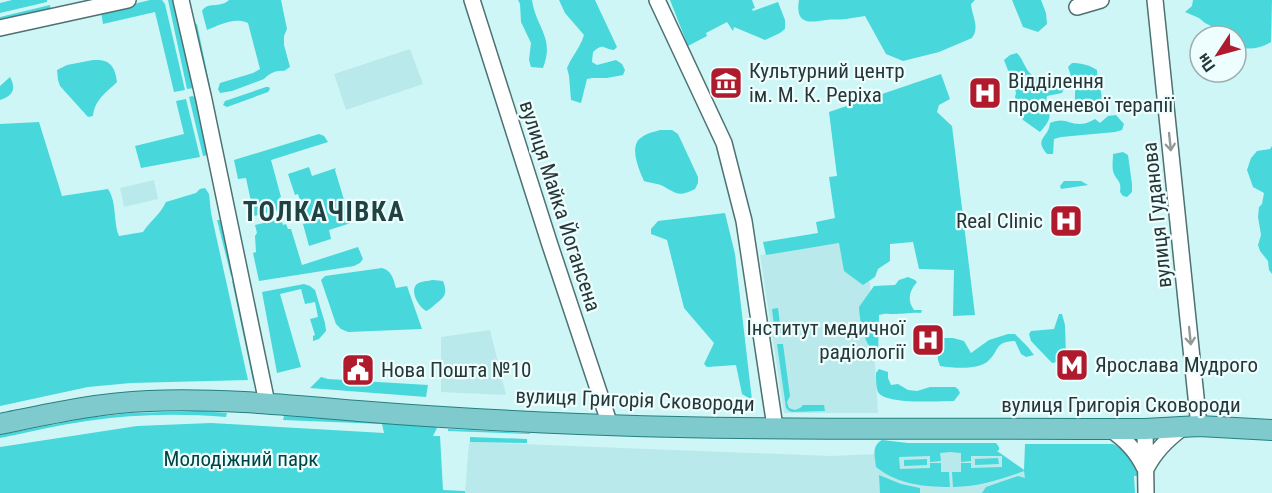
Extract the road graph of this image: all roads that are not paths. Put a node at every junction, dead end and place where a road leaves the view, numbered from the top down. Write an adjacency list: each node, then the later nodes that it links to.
1 (128, 0): 8 (street)
2 (181, 0): 9 (street)
3 (472, 0): 11 (street, вулиця Майка Йогансена)
4 (657, 0): 12 (street)
5 (1101, 0): 7 (street)
6 (1155, 0): 13 (street, вулиця Гуданова, one-way to 13)
7 (1077, 7)
8 (0, 28)
9 (267, 403): 10 (main road, вулиця Григорія Сковороди); 11 (main road, вулиця Григорія Сковороди)
10 (0, 423)
11 (610, 425): 12 (main road, вулиця Григорія Сковороди)
12 (775, 427): 14 (main road, вулиця Григорія Сковороди)
13 (1191, 427): 15 (main road, вулиця Григорія Сковороди); 16 (main road, вулиця Григорія Сковороди); 17 (street)
14 (1110, 429): 15 (main road, вулиця Григорія Сковороди); 17 (street)
15 (1145, 429): 17 (street)
16 (1272, 430)
17 (1146, 469): 18 (street)
18 (1146, 493)

